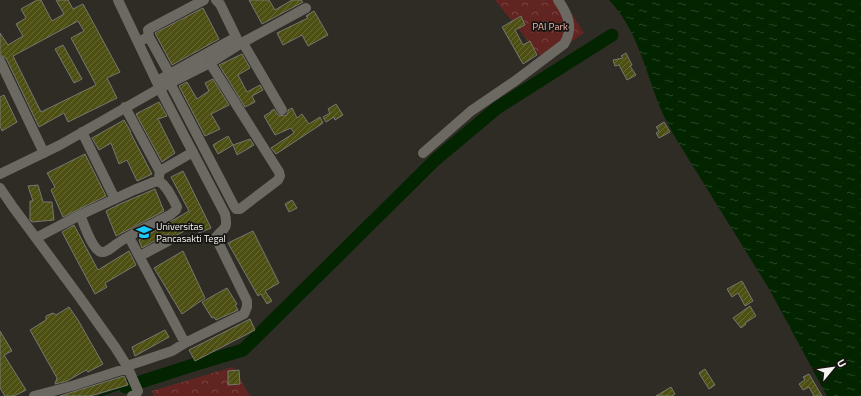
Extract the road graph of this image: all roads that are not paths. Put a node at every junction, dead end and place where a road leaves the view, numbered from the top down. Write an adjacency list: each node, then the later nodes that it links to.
1 (118, 0): 8 (street)
2 (204, 0): 6 (street)
3 (216, 0): 7 (street)
4 (558, 0): 18 (street)
5 (306, 8): 7 (street)
6 (149, 36): 8 (street); 11 (street)
7 (240, 41): 10 (street); 11 (street); 14 (street)
8 (138, 42): 12 (street)
9 (0, 61): 17 (street)
10 (210, 63): 11 (street); 11 (street)
11 (169, 78): 12 (street)
12 (158, 84): 13 (street); 16 (street)
13 (126, 107): 15 (street); 20 (street)
14 (282, 110)
15 (82, 132): 17 (street); 22 (street)
16 (193, 152): 20 (street); 28 (street)
17 (44, 153): 19 (street)
18 (423, 153)
19 (0, 174)
20 (160, 177): 22 (street); 24 (street)
21 (0, 188): 25 (street)
22 (115, 199): 23 (street)
23 (80, 215): 24 (street); 25 (street)
24 (129, 236): 27 (street)
25 (36, 238): 29 (street)
26 (168, 241): 27 (street)
27 (140, 256): 28 (street)
28 (185, 343): 29 (street)
29 (129, 370): 30 (street); 31 (street)
30 (135, 392)
31 (34, 396)

